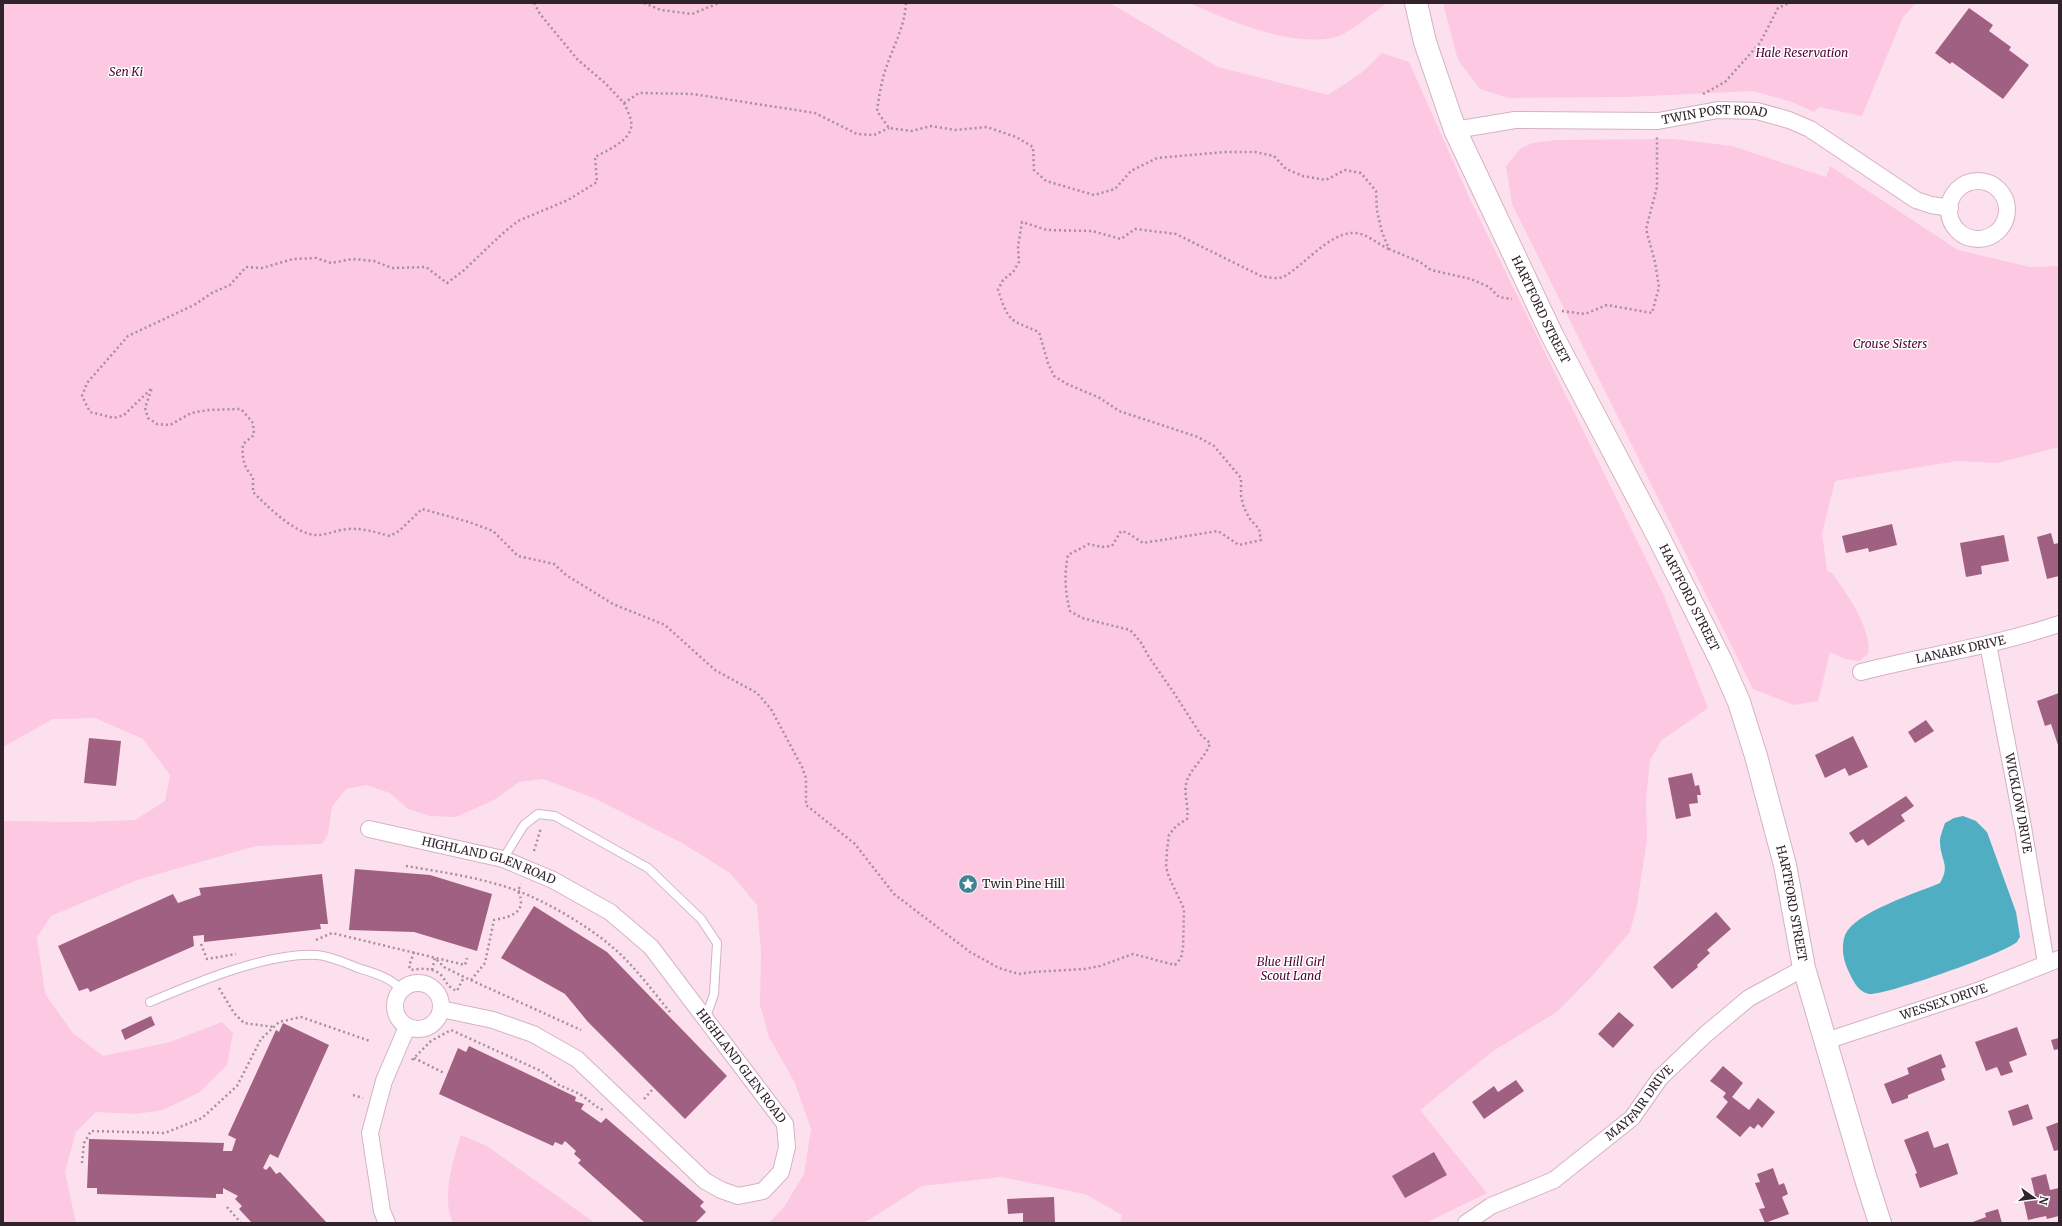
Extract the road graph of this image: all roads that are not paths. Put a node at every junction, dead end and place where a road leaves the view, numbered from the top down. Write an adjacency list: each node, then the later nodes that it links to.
1 (1416, 3): 2 (street, HARTFORD STREET)
2 (1455, 130): 3 (street, TWIN POST ROAD); 10 (street, HARTFORD STREET)
3 (1950, 208)
4 (2059, 624): 5 (street, LANARK DRIVE)
5 (1988, 644): 6 (street, LANARK DRIVE); 9 (street, WICKLOW DRIVE)
6 (1861, 672)
7 (369, 829): 8 (street, HIGHLAND GLEN ROAD)
8 (503, 859): 14 (street, HIGHLAND GLEN ROAD); 14 (lane)
9 (2052, 961): 16 (street, WESSEX DRIVE)
10 (1804, 968): 16 (street, HARTFORD STREET); 18 (street, MAYFAIR DRIVE)
11 (402, 989): 12 (lane); 13 (street); 15 (street)
12 (150, 1002)
13 (441, 1009): 14 (street, HIGHLAND GLEN ROAD); 15 (street)
14 (705, 1020)
15 (407, 1027): 17 (street)
16 (1826, 1041): 19 (street, HARTFORD STREET)
17 (387, 1223)
18 (1466, 1223)
19 (1880, 1223)

